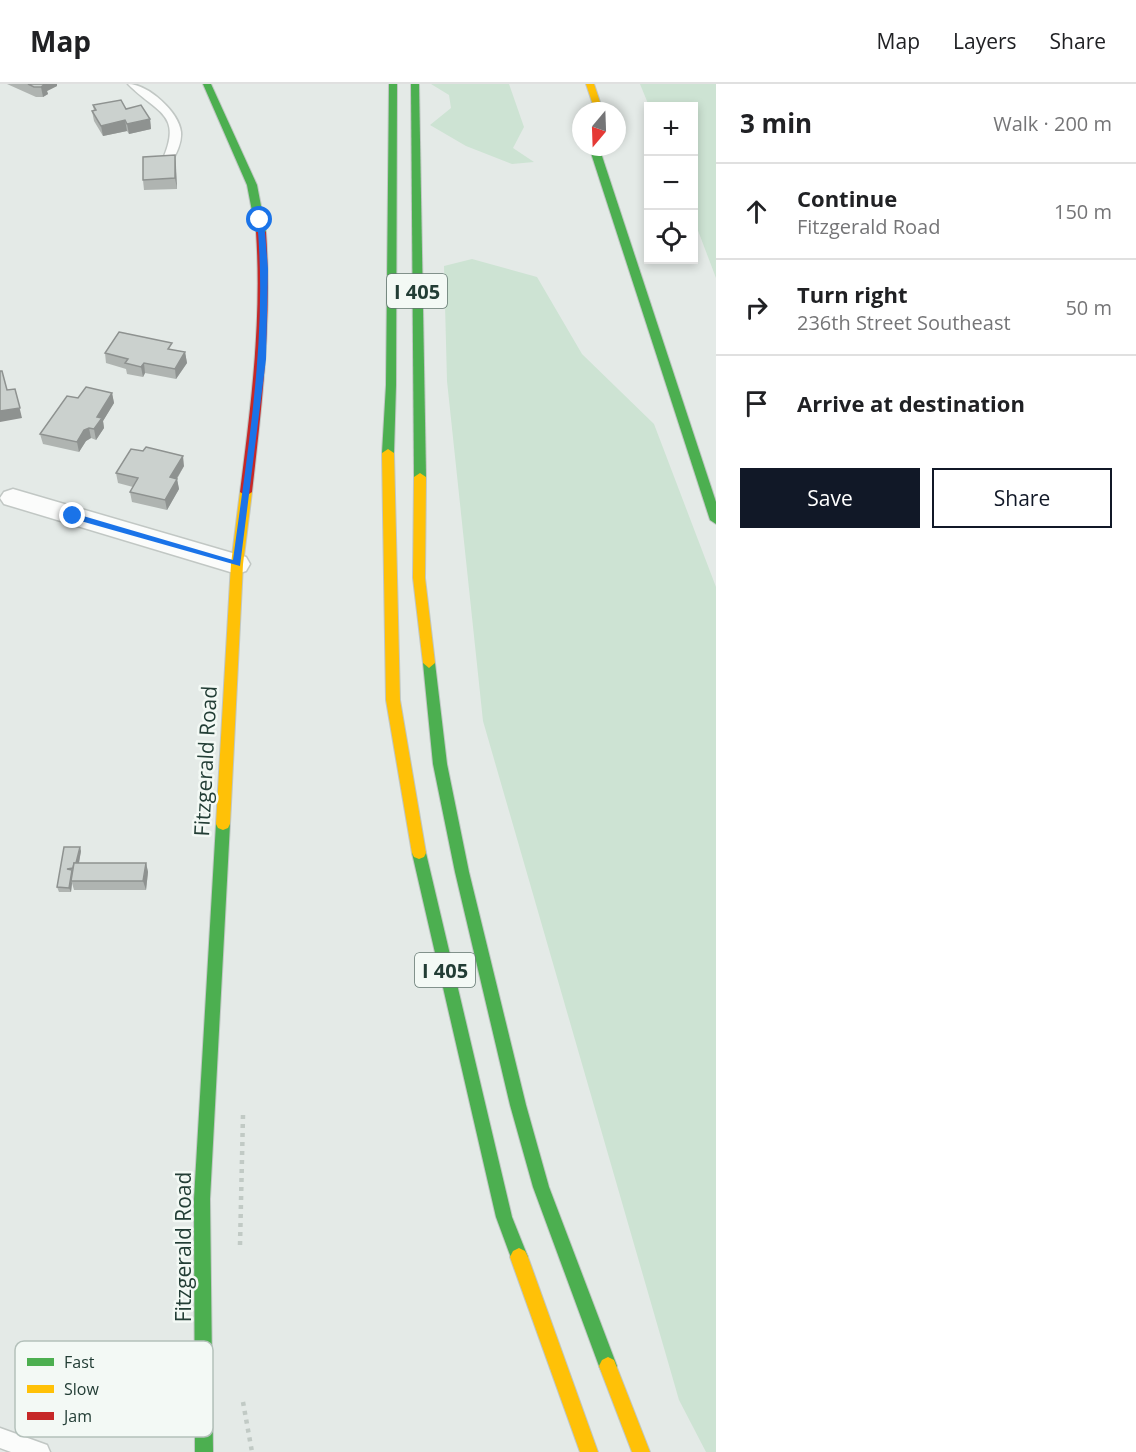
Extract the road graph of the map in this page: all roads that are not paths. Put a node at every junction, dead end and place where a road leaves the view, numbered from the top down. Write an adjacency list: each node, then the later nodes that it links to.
1 (133, 84): 8 (lane)
2 (207, 84): 13 (main road, Fitzgerald Road)
3 (393, 84): 9 (main road, I 405)
4 (415, 84): 11 (main road, I 405)
5 (590, 84): 6 (main road)
6 (596, 102)
7 (597, 156): 12 (main road)
8 (167, 160)
9 (387, 472): 11 (main road); 19 (main road, I 405)
10 (13, 498): 13 (street)
11 (418, 498): 20 (main road, I 405)
12 (716, 520)
13 (237, 564): 14 (main road, Fitzgerald Road)
14 (203, 1341)
15 (0, 1438): 17 (lane)
16 (204, 1446): 18 (lane)
17 (40, 1452)
18 (184, 1452)
19 (589, 1452)
20 (641, 1452)

